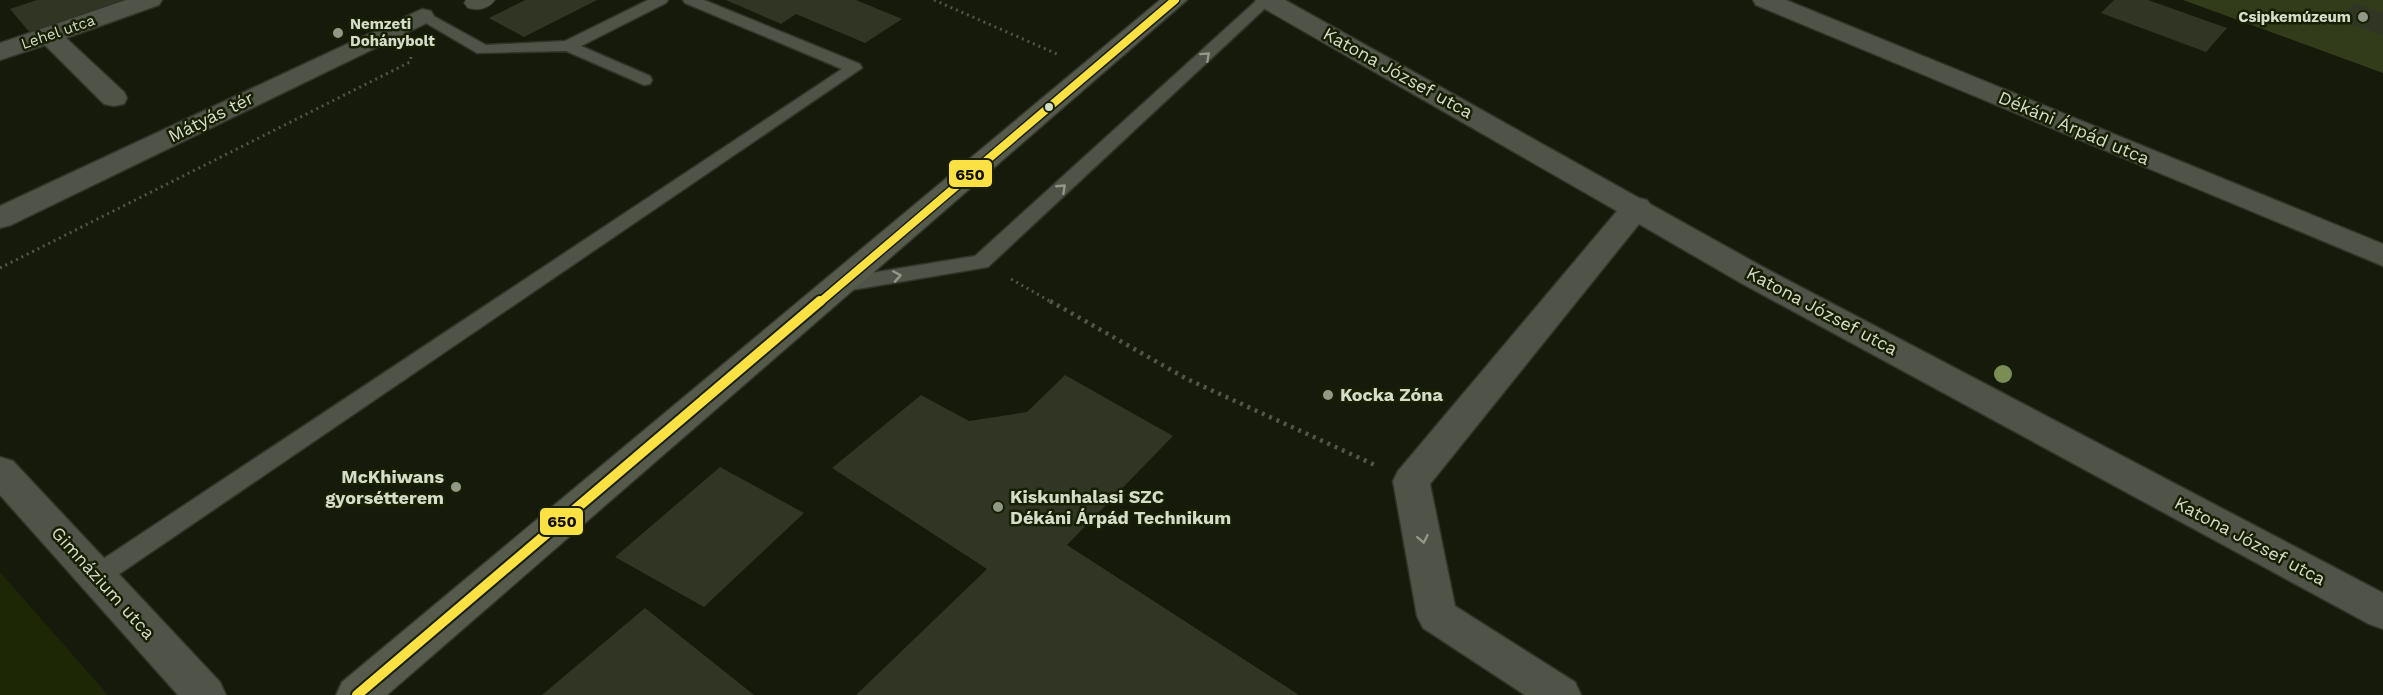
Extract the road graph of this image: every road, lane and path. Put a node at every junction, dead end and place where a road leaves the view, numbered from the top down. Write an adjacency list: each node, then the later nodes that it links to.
1 (150, 0): 9 (street, Lehel utca)
2 (660, 0): 10 (lane)
3 (691, 0): 23 (lane)
4 (934, 0): 12 (path)
5 (1175, 0): 12 (main road)
6 (1267, 0): 15 (street, Katona József utca); 18 (lane, one-way to 6)
7 (1765, 0): 17 (street, Dékáni Árpád utca)
8 (422, 16): 10 (lane); 16 (street, Mátyás tér); 19 (path)
9 (49, 35): 11 (street, Lehel utca); 14 (street)
10 (568, 46): 13 (lane)
11 (0, 52)
12 (1094, 70): 20 (main road)
13 (644, 80)
14 (114, 98)
15 (1637, 207): 22 (street); 24 (street, Katona József utca)
16 (0, 218)
17 (2383, 256)
18 (981, 262): 20 (lane, one-way to 18); 22 (path)
19 (0, 268)
20 (840, 285): 26 (main road)
21 (0, 471): 23 (street, Gimnázium utca)
22 (1411, 481): 27 (street, one-way to 27)
23 (97, 576): 25 (street, Gimnázium utca)
24 (2383, 612)
25 (205, 695)
26 (357, 695)
27 (1560, 695)

